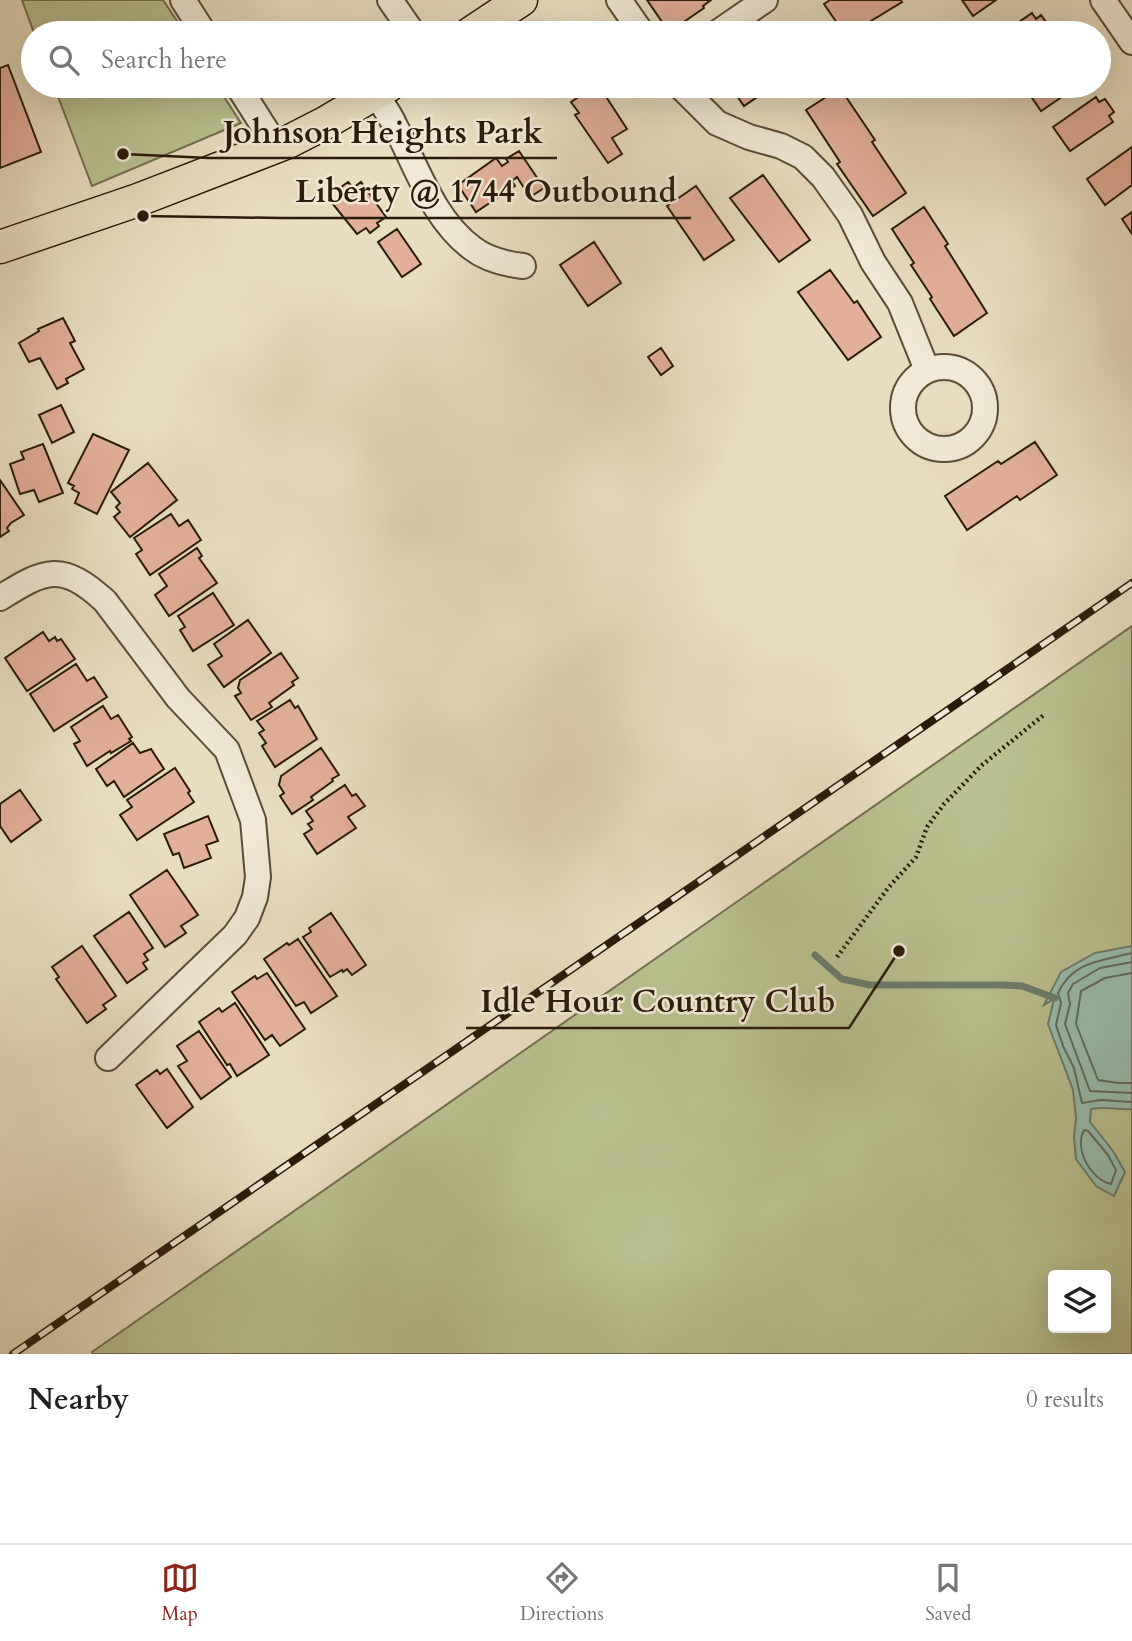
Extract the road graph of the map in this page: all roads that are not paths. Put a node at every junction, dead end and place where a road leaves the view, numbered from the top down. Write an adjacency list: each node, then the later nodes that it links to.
1 (390, 0): 6 (street)
2 (521, 0): 7 (main road)
3 (619, 0): 8 (street)
4 (765, 0): 9 (street)
5 (1103, 0): 10 (street)
6 (405, 21)
7 (489, 21)
8 (634, 21)
9 (734, 21)
10 (1132, 42)
11 (246, 98): 15 (street)
12 (368, 98): 15 (main road)
13 (385, 98): 17 (street)
14 (692, 98): 18 (street)
15 (276, 146): 16 (main road)
16 (0, 247)
17 (523, 266)
18 (927, 370)
19 (0, 598): 20 (street)
20 (108, 1058)

